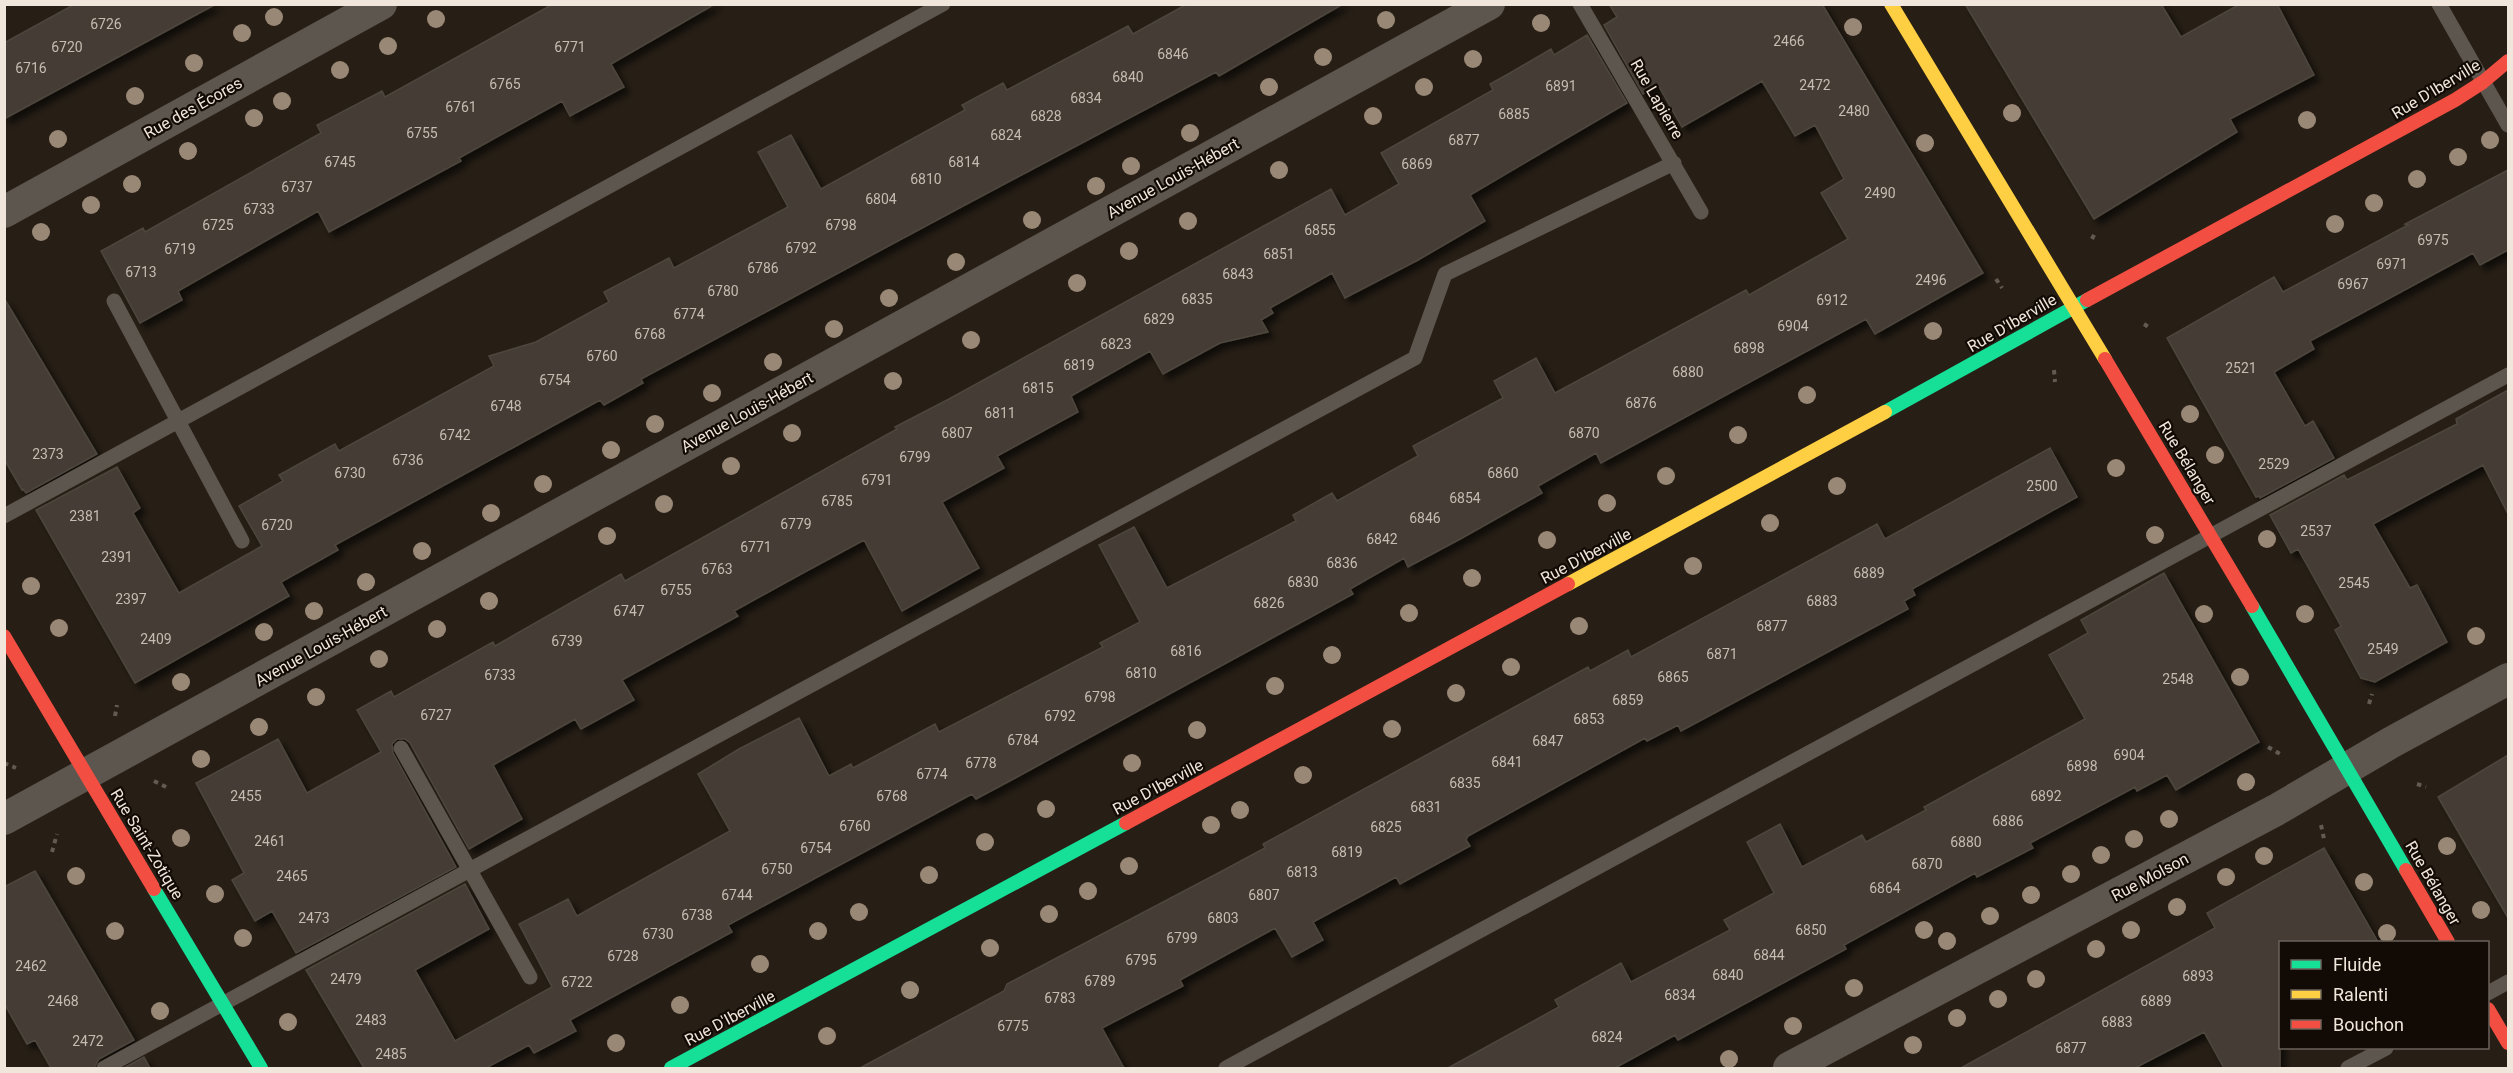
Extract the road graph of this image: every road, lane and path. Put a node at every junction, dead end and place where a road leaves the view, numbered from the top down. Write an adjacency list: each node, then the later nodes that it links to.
1 (381, 4): 11 (street, Rue des Écores)
2 (943, 4): 24 (lane)
3 (1489, 4): 40 (street, Avenue Louis-Hébert)
4 (1580, 4): 10 (lane, Rue Lapierre)
5 (1891, 4): 18 (main road, Rue Bélanger)
6 (2439, 4): 8 (lane)
7 (2508, 61): 8 (main road, Rue D'Iberville)
8 (2483, 82): 9 (lane); 18 (main road, Rue D'Iberville)
9 (2508, 125)
10 (1674, 163): 12 (lane, Rue Lapierre); 50 (lane)
11 (4, 212)
12 (1701, 212)
13 (2096, 231): 14 (path)
14 (2092, 239)
15 (1996, 279): 16 (path)
16 (2002, 288)
17 (114, 301): 24 (lane)
18 (2074, 307): 26 (main road, Rue Bélanger); 61 (main road, Rue D'Iberville)
19 (2144, 324): 20 (path)
20 (2150, 328)
21 (2054, 370): 23 (path)
22 (2508, 375): 26 (lane)
23 (2055, 382)
24 (178, 420): 25 (lane); 27 (lane)
25 (4, 516)
26 (2211, 535): 39 (main road, Rue Bélanger); 62 (lane)
27 (242, 541)
28 (4, 636): 40 (main road, Rue Saint-Zotique)
29 (2508, 679): 39 (street, Rue Molson)
30 (2372, 694): 31 (path)
31 (2369, 704)
32 (117, 705): 33 (path)
33 (115, 717)
34 (2268, 747): 36 (path)
35 (401, 748): 50 (lane)
36 (2282, 755)
37 (4, 763): 38 (path)
38 (16, 768)
39 (2348, 769): 51 (main road, Rue Bélanger); 63 (street, Rue Molson)
40 (87, 776): 45 (street, Avenue Louis-Hébert); 55 (main road, Rue Saint-Zotique)
41 (154, 781): 44 (path)
42 (2417, 784): 43 (path)
43 (2426, 787)
44 (168, 788)
45 (4, 819)
46 (2321, 824): 48 (path)
47 (57, 834): 49 (path)
48 (2324, 838)
49 (52, 852)
50 (470, 870): 52 (lane); 55 (lane)
51 (2447, 941)
52 (530, 977)
53 (2508, 982): 54 (lane)
54 (2489, 992)
55 (224, 1004): 59 (lane); 60 (main road, Rue Saint-Zotique)
56 (2489, 1012): 57 (main road)
57 (2508, 1043)
58 (2382, 1049): 64 (lane)
59 (104, 1068)
60 (261, 1068)
61 (671, 1068)
62 (1226, 1068)
63 (1789, 1068)
64 (2348, 1068)

